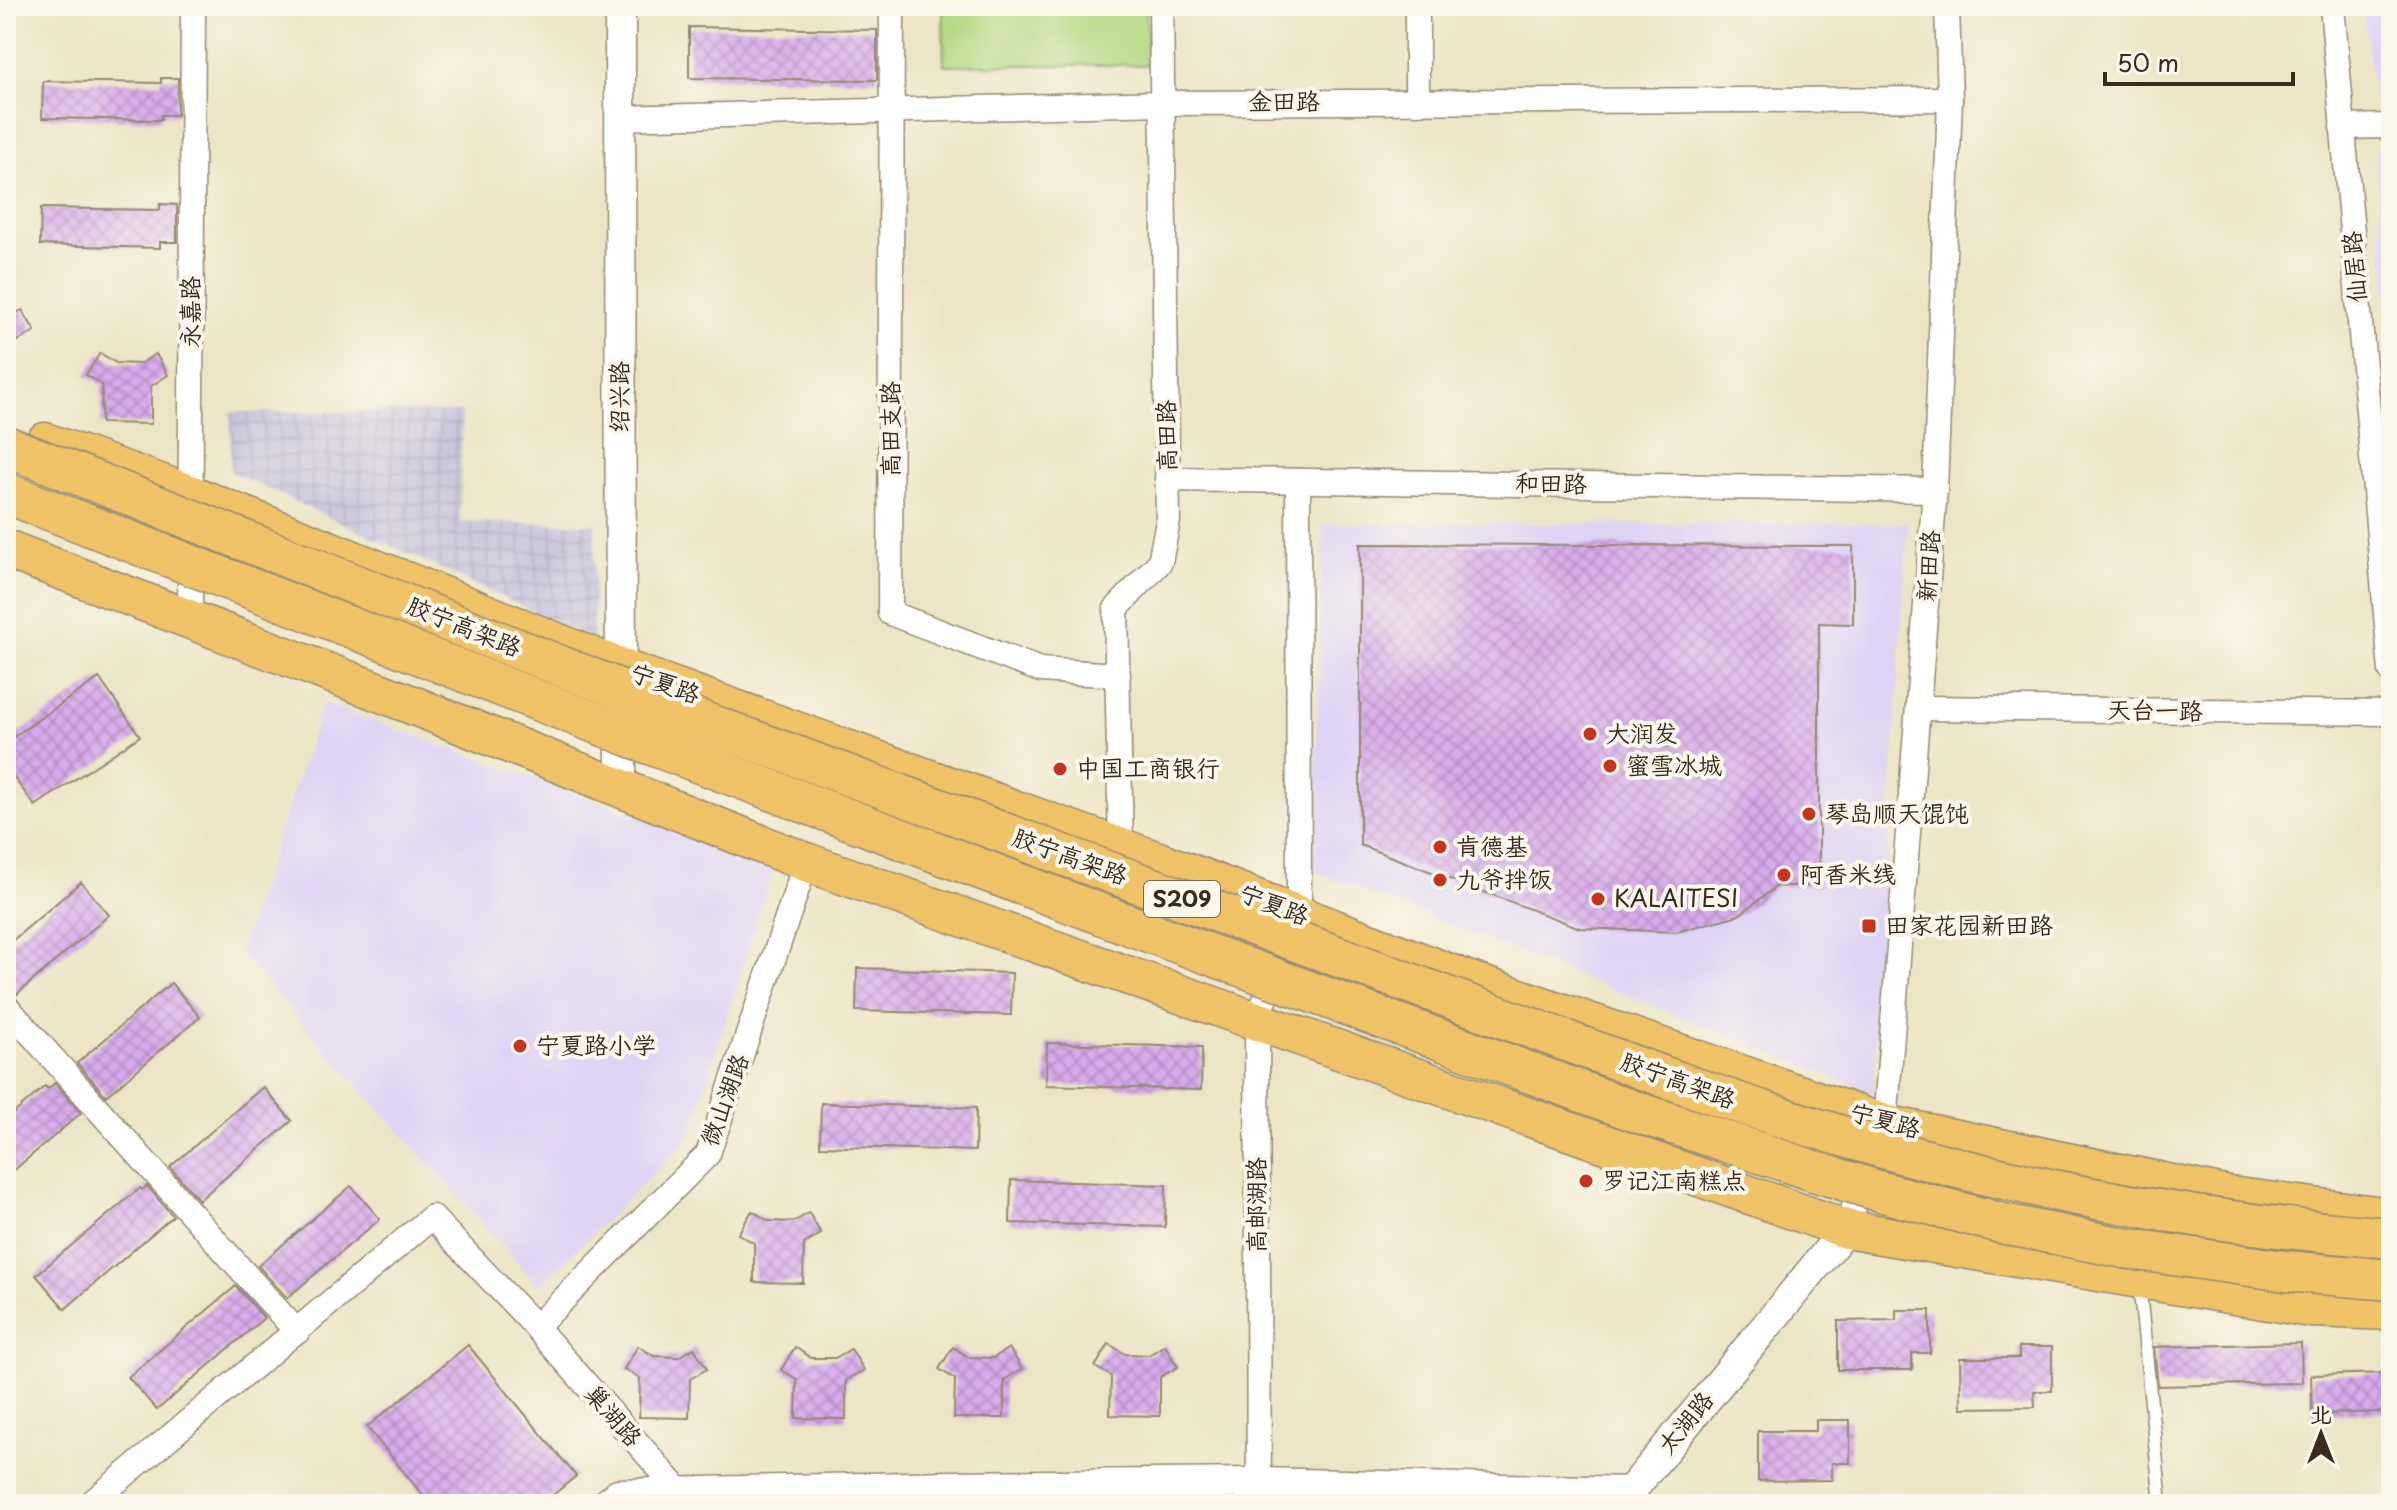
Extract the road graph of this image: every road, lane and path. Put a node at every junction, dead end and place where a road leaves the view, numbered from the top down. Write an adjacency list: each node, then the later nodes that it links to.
1 (193, 6): 21 (street, 永嘉路)
2 (620, 6): 12 (street, 绍兴路)
3 (892, 6): 11 (street, 高田支路)
4 (1161, 6): 10 (street, 高田路)
5 (1417, 6): 9 (street)
6 (1947, 6): 8 (street, 新田路)
7 (2332, 6): 14 (street, 仙居路)
8 (1950, 99): 9 (street, 金田路); 19 (street, 新田路)
9 (1417, 102): 10 (street, 金田路)
10 (1162, 103): 11 (street, 金田路); 17 (street, 高田路)
11 (893, 110): 12 (street, 金田路); 26 (street, 高田支路)
12 (618, 118): 24 (street, 绍兴路)
13 (2391, 126): 14 (street)
14 (2342, 127): 25 (street, 仙居路)
15 (6, 427): 21 (main road, 宁夏路)
16 (6, 446): 38 (highway, 胶宁高架路 / S209, bridge)
17 (1167, 479): 18 (street, 和田路); 26 (street, 高田路)
18 (1298, 481): 19 (street, 和田路); 32 (street)
19 (1935, 490): 27 (street, 新田路)
20 (6, 493): 40 (highway, 胶宁高架路 / S209, bridge)
21 (190, 494): 23 (street, 永嘉路); 24 (main road, 宁夏路)
22 (6, 549): 23 (main road)
23 (190, 618): 29 (main road)
24 (621, 668): 29 (street, 绍兴路); 30 (main road, 宁夏路)
25 (2391, 671)
26 (1118, 675): 30 (street, 高田路)
27 (1919, 708): 28 (street, 天台一路); 35 (street, 新田路)
28 (2391, 713)
29 (621, 789): 31 (main road)
30 (1121, 848): 32 (main road, 宁夏路)
31 (806, 862): 34 (main road); 42 (street, 微山湖路)
32 (1299, 915): 34 (street, 高邮湖路); 35 (main road, 宁夏路)
33 (6, 1006): 43 (street)
34 (1257, 1020): 37 (main road); 44 (street, 高邮湖路)
35 (1885, 1124): 36 (main road, 宁夏路); 37 (street, 新田路)
36 (2391, 1217)
37 (1846, 1229): 39 (main road); 48 (street, 太湖路)
38 (2391, 1238)
39 (2139, 1279): 41 (main road); 51 (lane)
40 (2391, 1280)
41 (2391, 1311)
42 (536, 1327): 43 (street, 巢湖路); 47 (street, 巢湖路)
43 (297, 1332): 49 (street)
44 (1258, 1493): 45 (street, 太湖路); 46 (street, 太湖路)
45 (949, 1495): 47 (street, 太湖路)
46 (1444, 1495): 48 (street, 太湖路)
47 (685, 1498): 50 (street, 太湖路)
48 (1630, 1498)
49 (90, 1504)
50 (607, 1504)
51 (2161, 1504)

